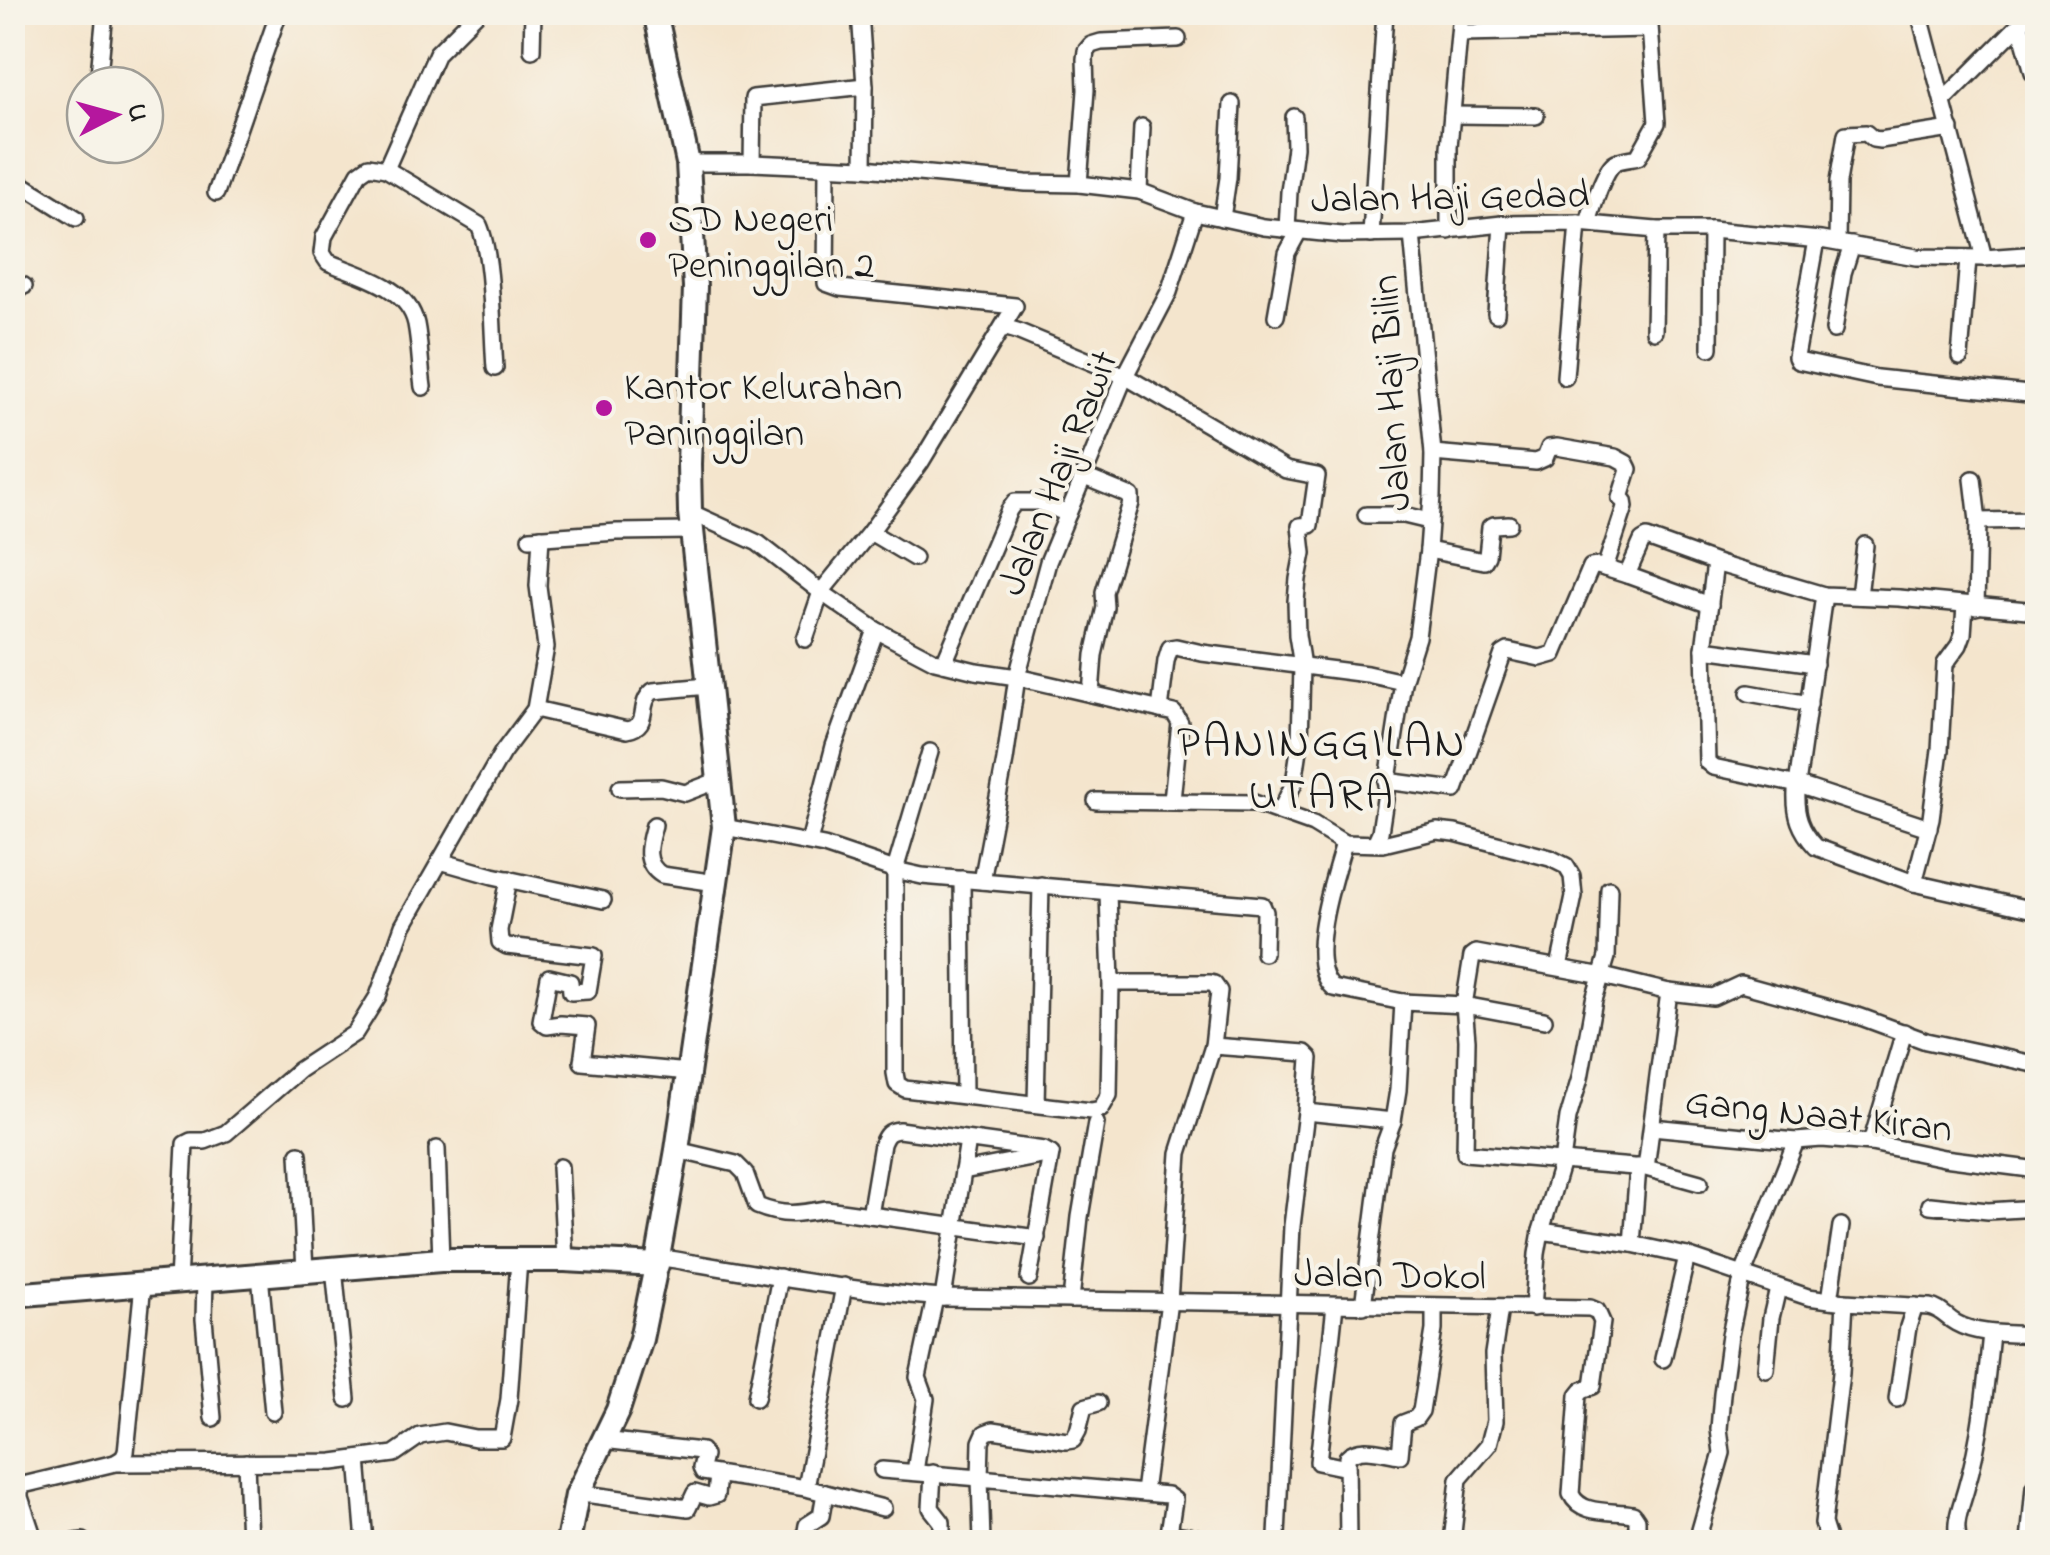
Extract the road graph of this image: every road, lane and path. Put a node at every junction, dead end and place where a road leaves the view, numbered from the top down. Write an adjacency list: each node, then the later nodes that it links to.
1 (104, 12): 18 (street)
2 (279, 12): 38 (street)
3 (478, 12): 34 (street)
4 (533, 12): 17 (street)
5 (655, 12): 31 (main road)
6 (860, 12): 20 (street)
7 (1385, 12): 49 (street)
8 (1461, 12): 15 (street)
9 (1537, 12): 14 (street)
10 (1919, 12): 21 (street)
11 (2032, 12): 13 (street)
12 (1649, 20): 14 (street); 42 (street)
13 (2020, 25): 19 (street); 21 (street)
14 (1537, 31): 15 (street)
15 (1461, 33): 23 (street)
16 (1178, 39): 36 (street)
17 (532, 50)
18 (100, 65)
19 (2038, 77)
20 (865, 86): 30 (street); 33 (street)
21 (1944, 101): 27 (street)
22 (1232, 104): 41 (street)
23 (1452, 115): 24 (street); 47 (street)
24 (1536, 116)
25 (1294, 117): 44 (street)
26 (1142, 127): 37 (street)
27 (1950, 129): 51 (street); 53 (street)
28 (2035, 138): 29 (street)
29 (2038, 160)
30 (752, 163): 31 (street, Jalan Haji Gedad); 32 (street, Jalan Haji Gedad)
31 (688, 164): 72 (main road)
32 (827, 167): 33 (street, Jalan Haji Gedad); 56 (street)
33 (864, 168): 36 (street, Jalan Haji Gedad)
34 (386, 169): 61 (street); 64 (street)
35 (12, 178): 40 (street)
36 (1079, 184): 37 (street, Jalan Haji Gedad)
37 (1139, 191): 39 (street, Jalan Haji Gedad)
38 (216, 193)
39 (1194, 212): 41 (street, Jalan Haji Gedad); 62 (street, Jalan Haji Rawit)
40 (76, 218)
41 (1222, 218): 44 (street, Jalan Haji Gedad)
42 (1583, 223): 43 (street, Jalan Haji Gedad); 45 (street, Jalan Haji Gedad); 63 (street)
43 (1502, 224): 47 (street, Jalan Haji Gedad); 54 (street)
44 (1293, 230): 49 (street, Jalan Haji Gedad); 55 (street)
45 (1656, 230): 46 (street, Jalan Haji Gedad); 58 (street)
46 (1711, 230): 50 (street, Jalan Haji Gedad); 59 (street)
47 (1450, 231): 48 (street, Jalan Haji Gedad)
48 (1412, 234): 49 (street, Jalan Haji Gedad); 66 (street, Jalan Haji Bilin)
49 (1370, 235)
50 (1818, 240): 51 (street, Jalan Haji Gedad); 65 (street)
51 (1844, 243): 53 (street, Jalan Haji Gedad); 57 (street)
52 (2038, 254): 53 (street, Jalan Haji Gedad)
53 (1976, 258): 60 (street)
54 (1496, 314)
55 (1276, 316)
56 (1002, 328): 62 (street); 76 (street)
57 (1834, 330)
58 (1654, 331)
59 (1710, 348)
60 (1960, 357)
61 (495, 368)
62 (1125, 376): 67 (street, Jalan Haji Rawit); 94 (street)
63 (1565, 377)
64 (422, 387)
65 (2038, 395)
66 (1433, 453): 74 (street, Jalan Haji Bilin); 81 (street)
67 (1082, 476): 69 (street, Jalan Haji Rawit); 98 (street)
68 (1973, 479): 73 (street)
69 (1068, 514): 92 (street); 95 (street, Jalan Haji Rawit)
70 (1366, 515): 74 (street)
71 (2038, 520): 73 (street)
72 (691, 521): 83 (street); 97 (main road); 101 (street)
73 (1978, 521): 87 (street)
74 (1430, 522): 78 (street, Jalan Haji Bilin)
75 (1509, 524): 78 (street)
76 (870, 532): 79 (street); 83 (street)
77 (1865, 544): 85 (street)
78 (1428, 550): 96 (street, Jalan Haji Bilin)
79 (914, 558)
80 (1715, 563): 82 (street); 84 (street); 86 (street)
81 (1605, 568): 82 (street); 105 (street)
82 (1627, 575): 86 (street)
83 (821, 592): 89 (street); 90 (street)
84 (1824, 595): 85 (street); 93 (street)
85 (1860, 596): 87 (street)
86 (1710, 605): 91 (street)
87 (1970, 606): 88 (street); 113 (street)
88 (2038, 610)
89 (876, 630): 92 (street); 114 (street)
90 (804, 639)
91 (1704, 649): 93 (street); 106 (street)
92 (944, 663): 95 (street)
93 (1815, 664): 100 (street)
94 (1302, 666): 96 (street); 102 (street); 110 (street)
95 (1017, 676): 98 (street); 121 (street, Jalan Haji Rawit)
96 (1403, 682): 105 (street, Jalan Haji Bilin)
97 (708, 686): 101 (street); 104 (main road)
98 (1091, 694): 102 (street)
99 (1749, 694): 100 (street)
100 (1809, 704): 106 (street)
101 (535, 709): 117 (street)
102 (1160, 710): 108 (street)
103 (930, 752): 118 (street)
104 (719, 780): 107 (street); 112 (main road)
105 (1386, 781): 116 (street, Jalan Haji Bilin)
106 (1798, 785): 113 (street); 123 (street)
107 (620, 788)
108 (1172, 800): 109 (street); 110 (street)
109 (1096, 801)
110 (1280, 812): 115 (street)
111 (654, 825): 122 (street)
112 (724, 827): 114 (street); 122 (main road)
113 (1929, 828): 123 (street)
114 (809, 842): 118 (street)
115 (1344, 843): 116 (street); 134 (street)
116 (1376, 843): 130 (street)
117 (440, 861): 119 (street); 180 (street)
118 (895, 870): 120 (street); 141 (street)
119 (509, 879): 127 (street); 140 (street)
120 (962, 879): 121 (street); 141 (street)
121 (982, 881): 124 (street)
122 (716, 883): 140 (main road)
123 (1914, 883): 128 (street)
124 (1040, 885): 126 (street); 142 (street)
125 (1609, 889): 131 (street)
126 (1108, 893): 129 (street); 132 (street)
127 (602, 900)
128 (2038, 912)
129 (1264, 953)
130 (1558, 967): 131 (street); 135 (street)
131 (1603, 976): 133 (street); 154 (street)
132 (1111, 983): 138 (street); 142 (street)
133 (1669, 992): 137 (street); 146 (street)
134 (1403, 1002): 135 (street); 144 (street)
135 (1464, 1005): 136 (street); 154 (street)
136 (1544, 1020)
137 (1904, 1032): 139 (street); 149 (street)
138 (1213, 1046): 143 (street); 187 (street)
139 (2038, 1065)
140 (688, 1072): 151 (main road)
141 (964, 1095): 142 (street)
142 (1036, 1104)
143 (1306, 1112): 144 (street); 189 (street)
144 (1393, 1121): 191 (street)
145 (1096, 1123): 186 (street)
146 (1652, 1127): 148 (street, Gang Naat Kiran); 156 (street)
147 (968, 1140): 153 (street); 157 (street); 162 (street)
148 (1796, 1141): 149 (street, Gang Naat Kiran); 176 (street)
149 (1871, 1143): 158 (street, Gang Naat Kiran)
150 (437, 1149): 169 (street)
151 (677, 1150): 162 (street); 172 (main road)
152 (300, 1154): 174 (street)
153 (1051, 1154): 157 (street); 166 (street)
154 (1562, 1161): 156 (street); 165 (street)
155 (560, 1167): 171 (street)
156 (1642, 1167): 159 (street); 167 (street)
157 (963, 1170): 163 (street)
158 (2038, 1170)
159 (1700, 1183)
160 (1930, 1205): 161 (street)
161 (2038, 1208)
162 (870, 1214): 163 (street)
163 (954, 1226): 166 (street); 185 (street)
164 (1840, 1226): 188 (street)
165 (1541, 1231): 167 (street, Jalan Dokol); 195 (street, Jalan Dokol)
166 (1037, 1238): 178 (street)
167 (1632, 1244): 168 (street, Jalan Dokol)
168 (1687, 1256): 176 (street, Jalan Dokol); 198 (street)
169 (441, 1260): 170 (main road); 173 (main road)
170 (518, 1260): 171 (main road); 207 (street)
171 (565, 1260): 172 (main road)
172 (658, 1262): 177 (street, Jalan Dokol); 206 (main road)
173 (334, 1268): 174 (main road); 201 (street)
174 (305, 1271): 175 (main road)
175 (260, 1274): 179 (main road); 204 (street)
176 (1743, 1274): 183 (street, Jalan Dokol); 235 (street)
177 (780, 1277): 182 (street, Jalan Dokol); 200 (street)
178 (1030, 1278)
179 (206, 1279): 180 (main road); 205 (street)
180 (178, 1282): 181 (main road)
181 (143, 1284): 184 (main road); 209 (street)
182 (844, 1286): 185 (street, Jalan Dokol); 217 (street)
183 (1778, 1288): 188 (street, Jalan Dokol); 199 (street)
184 (12, 1295)
185 (939, 1298): 186 (street, Jalan Dokol); 212 (street)
186 (1071, 1300): 187 (street, Jalan Dokol)
187 (1169, 1300): 189 (street, Jalan Dokol); 218 (street)
188 (1838, 1301): 192 (street, Jalan Dokol); 236 (street)
189 (1289, 1304): 190 (street, Jalan Dokol); 222 (street)
190 (1335, 1306): 191 (street, Jalan Dokol); 210 (street)
191 (1363, 1306): 193 (street, Jalan Dokol)
192 (1915, 1306): 196 (street, Jalan Dokol); 202 (street)
193 (1434, 1308): 194 (street, Jalan Dokol); 210 (street)
194 (1500, 1308): 195 (street, Jalan Dokol); 233 (street)
195 (1533, 1308): 234 (street)
196 (1991, 1332): 197 (street, Jalan Dokol); 237 (street)
197 (2038, 1335)
198 (1663, 1359)
199 (1766, 1369)
200 (756, 1398)
201 (348, 1399)
202 (1897, 1399)
203 (1098, 1403): 215 (street)
204 (273, 1412)
205 (212, 1418)
206 (603, 1440): 214 (street); 220 (main road)
207 (358, 1459): 208 (street); 226 (street)
208 (246, 1462): 209 (street); 225 (street)
209 (115, 1463): 224 (street)
210 (1347, 1468): 232 (street)
211 (882, 1470): 212 (street)
212 (915, 1472): 213 (street)
213 (932, 1473): 215 (street); 229 (street)
214 (718, 1475): 217 (street); 220 (street)
215 (980, 1478): 218 (street); 230 (street)
216 (2038, 1484): 238 (street)
217 (806, 1488): 219 (street)
218 (1144, 1492): 223 (street)
219 (825, 1493): 221 (street); 228 (street)
220 (577, 1496): 227 (main road)
221 (882, 1508)
222 (1277, 1536)
223 (1170, 1538): 231 (street)
224 (35, 1542)
225 (249, 1542)
226 (365, 1542)
227 (568, 1542)
228 (804, 1542)
229 (942, 1542)
230 (982, 1542)
231 (1225, 1542)
232 (1348, 1542)
233 (1452, 1542)
234 (1637, 1542)
235 (1699, 1542)
236 (1829, 1542)
237 (1960, 1542)
238 (2029, 1542)

